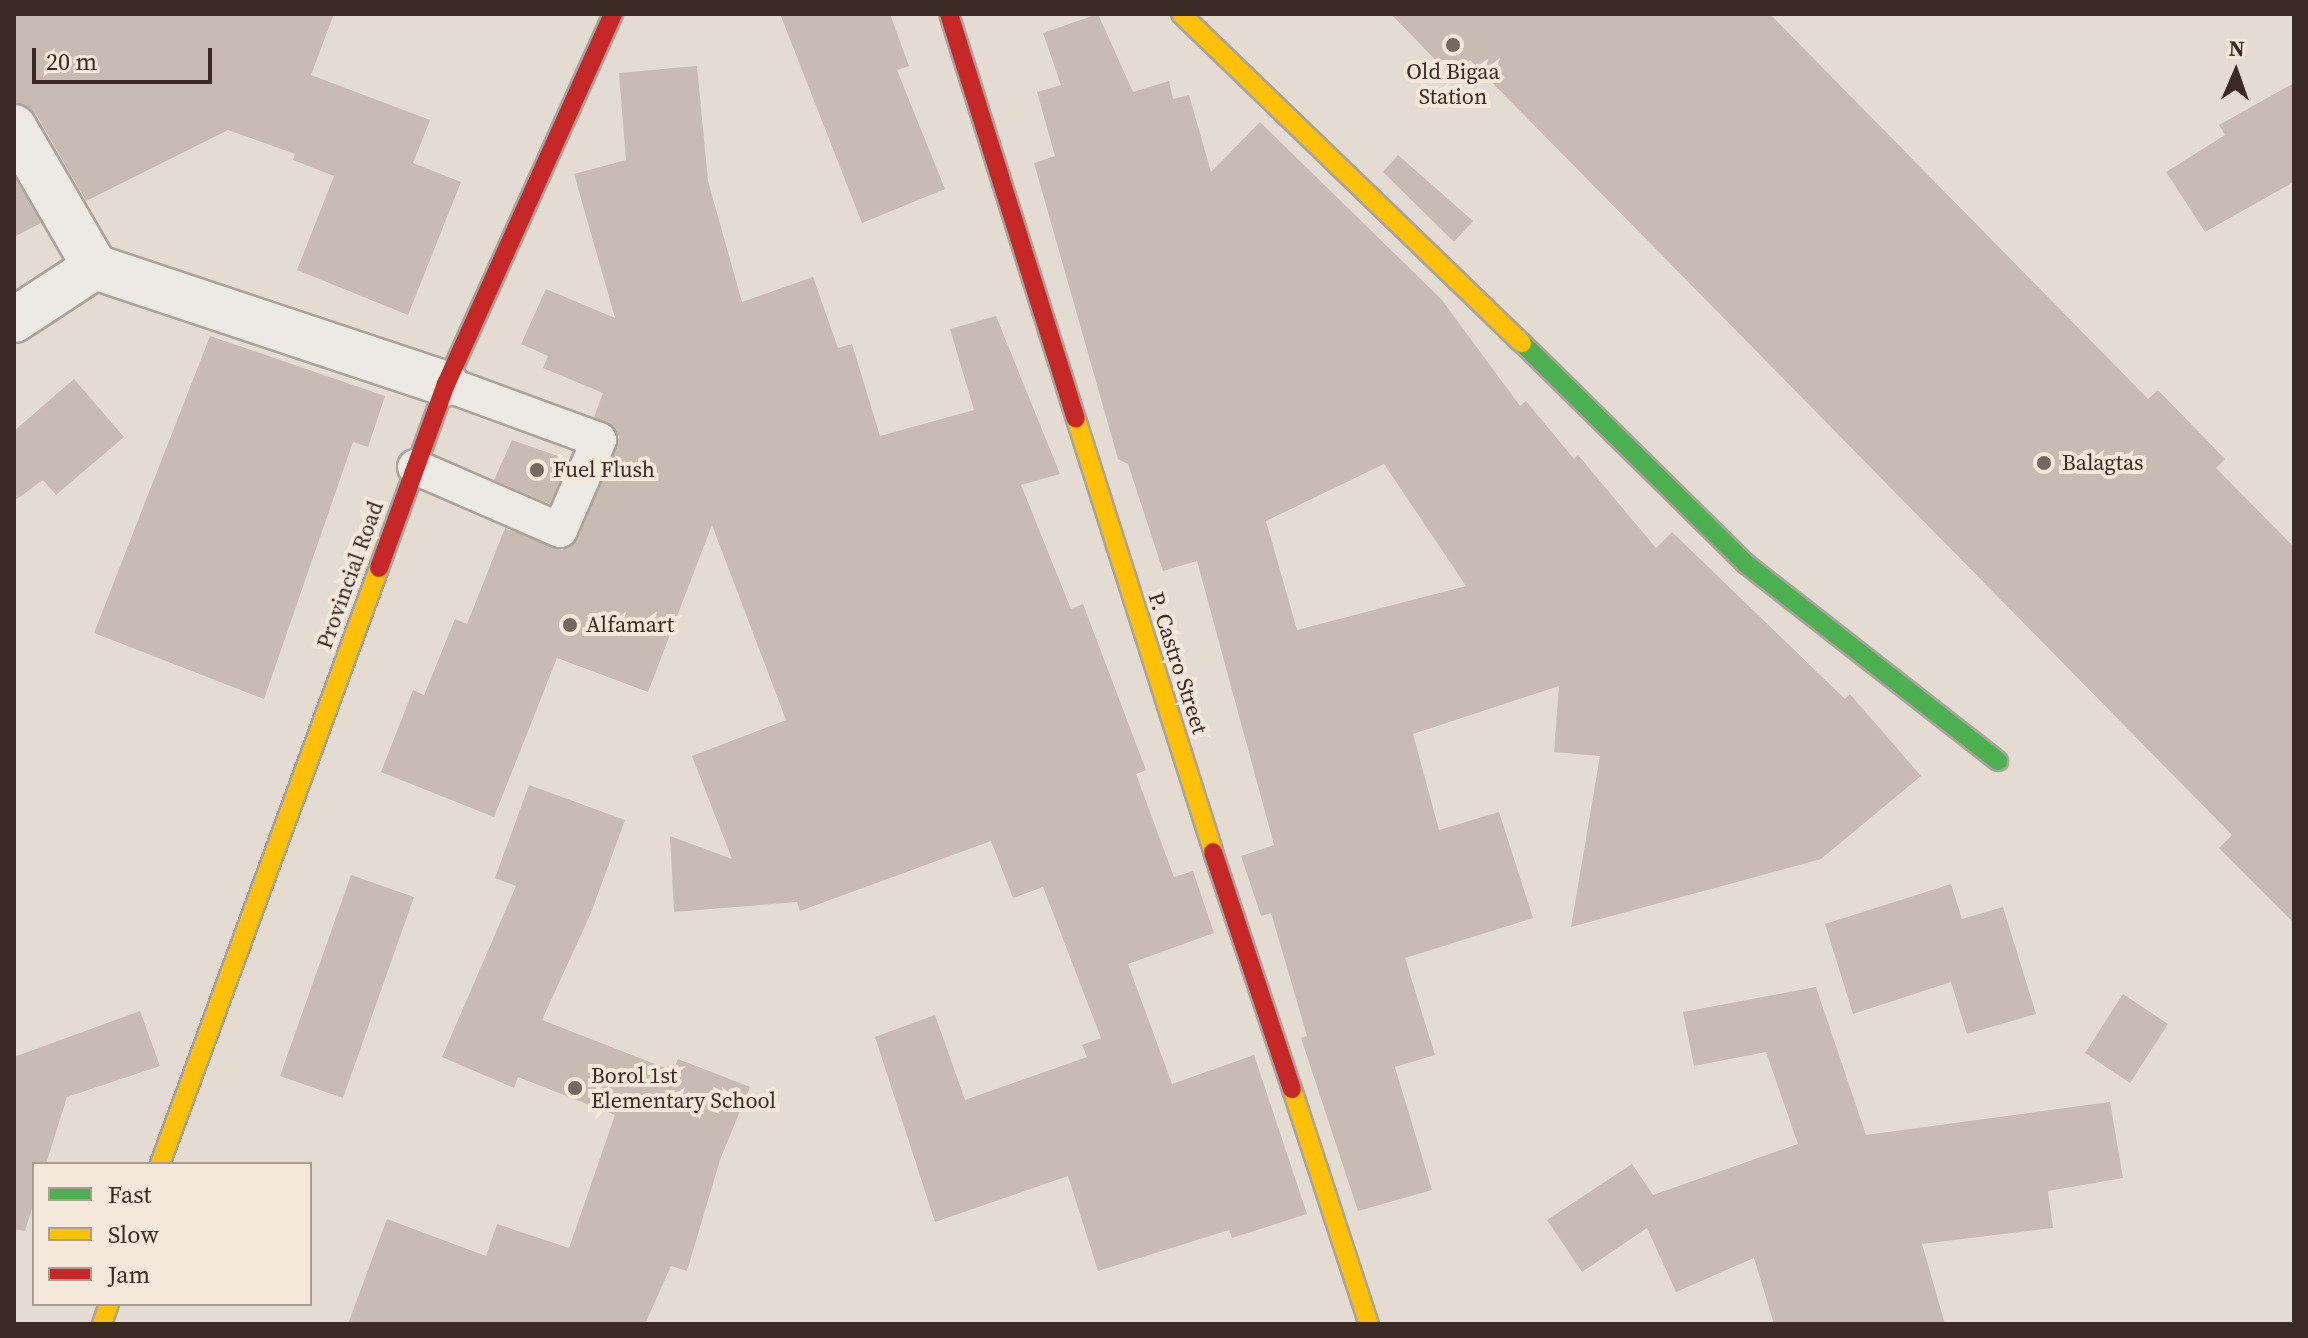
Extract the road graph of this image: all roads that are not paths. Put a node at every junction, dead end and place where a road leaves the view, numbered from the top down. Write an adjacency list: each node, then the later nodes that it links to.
1 (613, 14): 7 (main road, Provincial Road)
2 (949, 14): 11 (main road, P. Castro Street)
3 (1181, 14): 9 (main road)
4 (14, 127): 5 (street)
5 (95, 267): 6 (street); 7 (street)
6 (14, 320)
7 (446, 384): 8 (main road, Provincial Road); 8 (lane)
8 (415, 467): 10 (main road, Provincial Road)
9 (1998, 761)
10 (161, 1162)
11 (1369, 1324)

